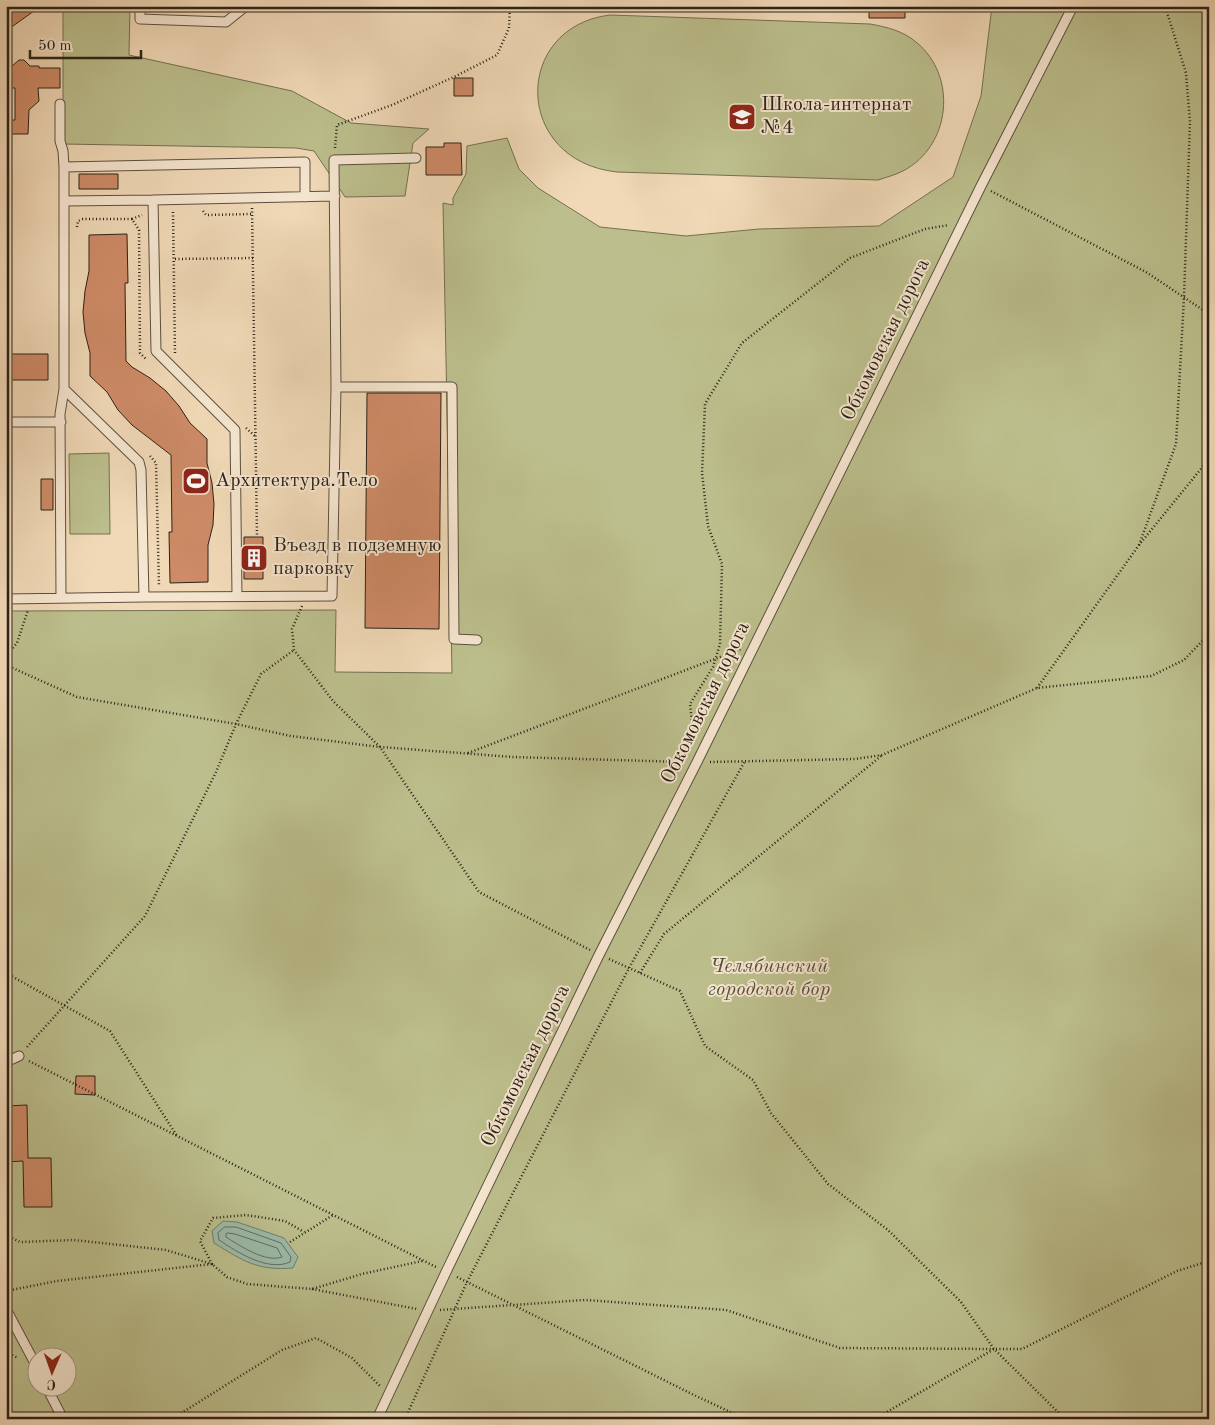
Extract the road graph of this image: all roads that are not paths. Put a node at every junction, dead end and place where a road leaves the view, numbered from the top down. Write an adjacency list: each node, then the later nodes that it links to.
1 (140, 6): 2 (lane)
2 (246, 6)
3 (1073, 6): 26 (lane, Обкомовская дорога)
4 (60, 104): 6 (lane)
5 (416, 158): 8 (lane)
6 (64, 167): 7 (lane); 10 (lane)
7 (305, 196): 8 (lane); 9 (lane)
8 (335, 196): 11 (lane)
9 (153, 200): 10 (lane); 15 (lane)
10 (64, 201): 12 (lane)
11 (336, 387): 15 (lane); 19 (lane)
12 (64, 389): 14 (lane); 16 (lane)
13 (6, 422): 14 (lane)
14 (60, 422): 17 (lane)
15 (237, 596): 16 (lane)
16 (144, 597): 17 (lane)
17 (61, 598): 18 (lane)
18 (6, 600)
19 (477, 640)
20 (19, 1056): 21 (lane)
21 (6, 1062)
22 (6, 1309): 23 (lane)
23 (28, 1350)
24 (52, 1398): 25 (lane)
25 (63, 1419)
26 (377, 1419)

